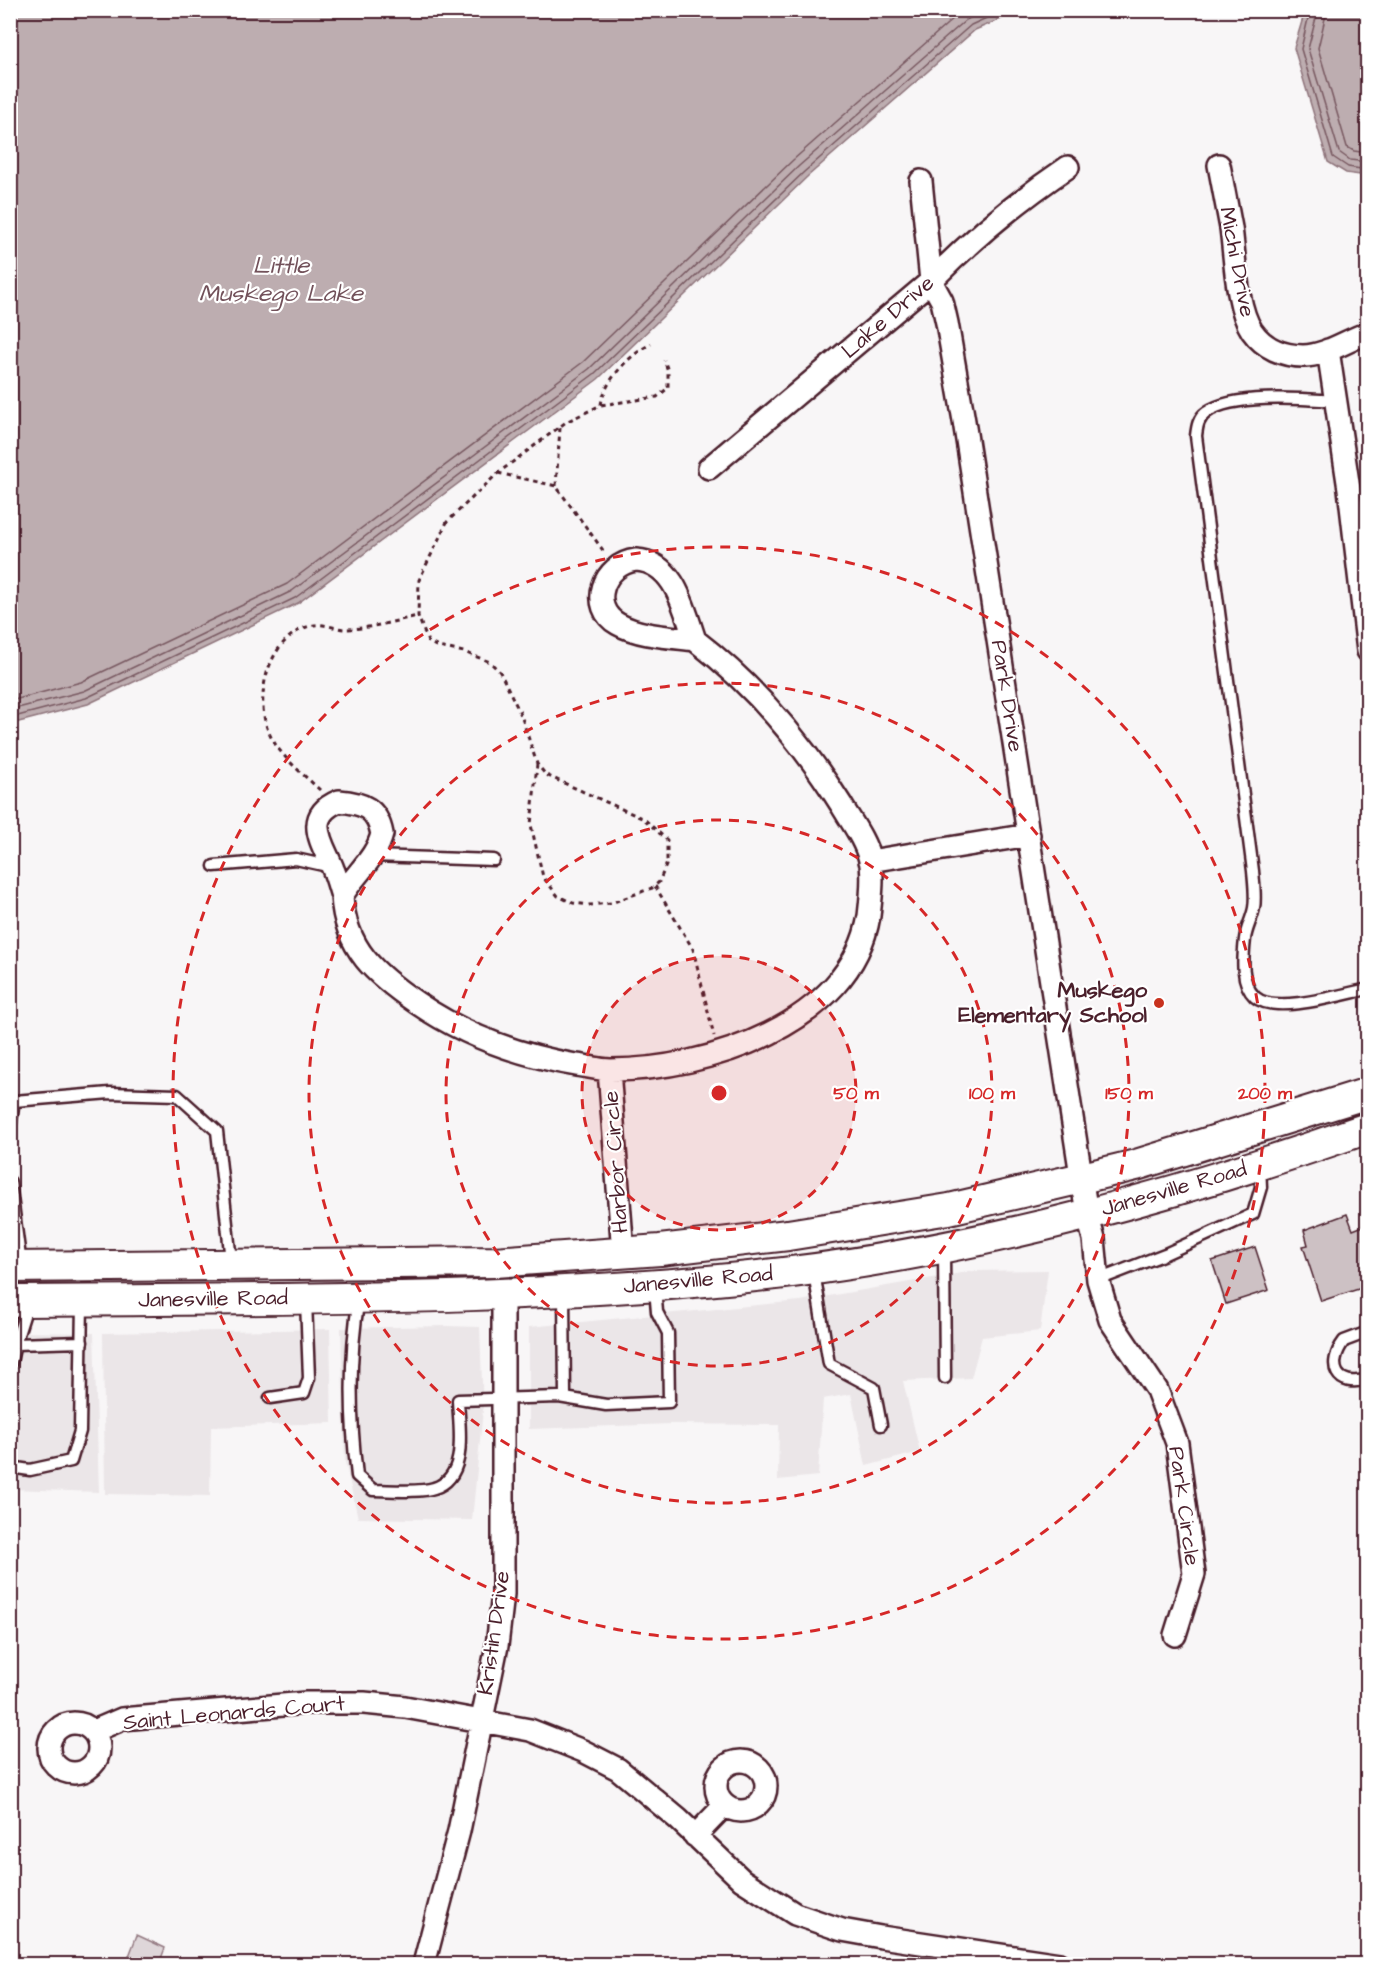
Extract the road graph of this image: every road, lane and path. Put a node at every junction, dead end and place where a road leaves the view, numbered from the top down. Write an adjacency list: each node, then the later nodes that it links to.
1 (1219, 165): 7 (street, Michi Drive)
2 (1068, 167): 4 (street, Lake Drive)
3 (921, 181): 4 (street, Park Drive)
4 (931, 281): 12 (street, Lake Drive); 22 (street, Park Drive)
5 (1368, 333): 7 (street)
6 (651, 344): 10 (path)
7 (1328, 350): 9 (street)
8 (664, 360): 10 (path)
9 (1337, 401): 15 (street); 30 (lane)
10 (601, 405): 11 (path)
11 (560, 427): 13 (path); 14 (path)
12 (710, 468)
13 (498, 473): 14 (path); 17 (path)
14 (556, 486): 16 (path)
15 (1358, 488): 19 (street)
16 (615, 567): 18 (street); 18 (street, Harbor Circle)
17 (418, 616): 20 (path); 21 (path)
18 (695, 640): 25 (street, Harbor Circle)
19 (1368, 651)
20 (537, 764): 28 (path); 28 (path)
21 (334, 804): 23 (street); 27 (street, Harbor Circle)
22 (1029, 835): 25 (street); 37 (street, Park Drive)
23 (372, 856): 24 (lane); 29 (street)
24 (494, 860)
25 (870, 861): 31 (street, Harbor Circle)
26 (214, 866): 27 (lane)
27 (333, 867): 29 (street, Harbor Circle)
28 (655, 886): 31 (path)
29 (342, 896): 32 (street, Harbor Circle)
30 (1368, 989)
31 (718, 1053): 32 (street, Harbor Circle)
32 (609, 1070): 41 (street, Harbor Circle)
33 (1368, 1093): 37 (main road, Janesville Road)
34 (1368, 1128): 36 (main road, Janesville Road)
35 (10, 1129): 43 (lane)
36 (1260, 1164): 39 (main road, Janesville Road); 47 (lane)
37 (1082, 1178): 39 (street, Park Drive); 41 (main road, Janesville Road)
38 (10, 1182): 44 (lane)
39 (1088, 1214): 40 (main road, Janesville Road); 47 (street, Park Circle)
40 (944, 1247): 46 (main road, Janesville Road); 60 (lane)
41 (614, 1254): 42 (main road, Janesville Road); 48 (main road); 49 (main road); 50 (main road)
42 (447, 1263): 43 (main road, Janesville Road); 50 (main road)
43 (231, 1265): 45 (main road, Janesville Road); 53 (main road)
44 (16, 1267): 45 (main road, Janesville Road)
45 (66, 1267): 55 (main road)
46 (814, 1269): 48 (main road, Janesville Road); 65 (lane)
47 (1098, 1280): 67 (street, Park Circle)
48 (667, 1283): 49 (main road, Janesville Road); 63 (lane)
49 (556, 1291): 50 (main road, Janesville Road); 63 (lane)
50 (502, 1295): 52 (main road, Janesville Road); 62 (street, Kristin Drive)
51 (306, 1297): 52 (main road, Janesville Road); 53 (main road, Janesville Road); 64 (lane)
52 (359, 1297): 62 (lane)
53 (233, 1298): 55 (main road, Janesville Road)
54 (20, 1301): 55 (main road, Janesville Road); 58 (lane)
55 (75, 1301): 57 (lane)
56 (1368, 1332): 61 (lane)
57 (82, 1342): 58 (lane); 66 (lane)
58 (13, 1345): 59 (lane)
59 (10, 1366)
60 (945, 1378)
61 (1368, 1379)
62 (503, 1396): 63 (lane); 68 (street, Kristin Drive)
63 (565, 1397)
64 (270, 1398)
65 (881, 1425)
66 (10, 1467)
67 (1175, 1635)
68 (481, 1723): 69 (street, Saint Leonards Court); 71 (street, Saint Leonards Court); 72 (street, Kristin Drive)
69 (94, 1731)
70 (724, 1806): 71 (street)
71 (695, 1836): 73 (street, Saint Leonards Court)
72 (424, 1965)
73 (1060, 1965)

